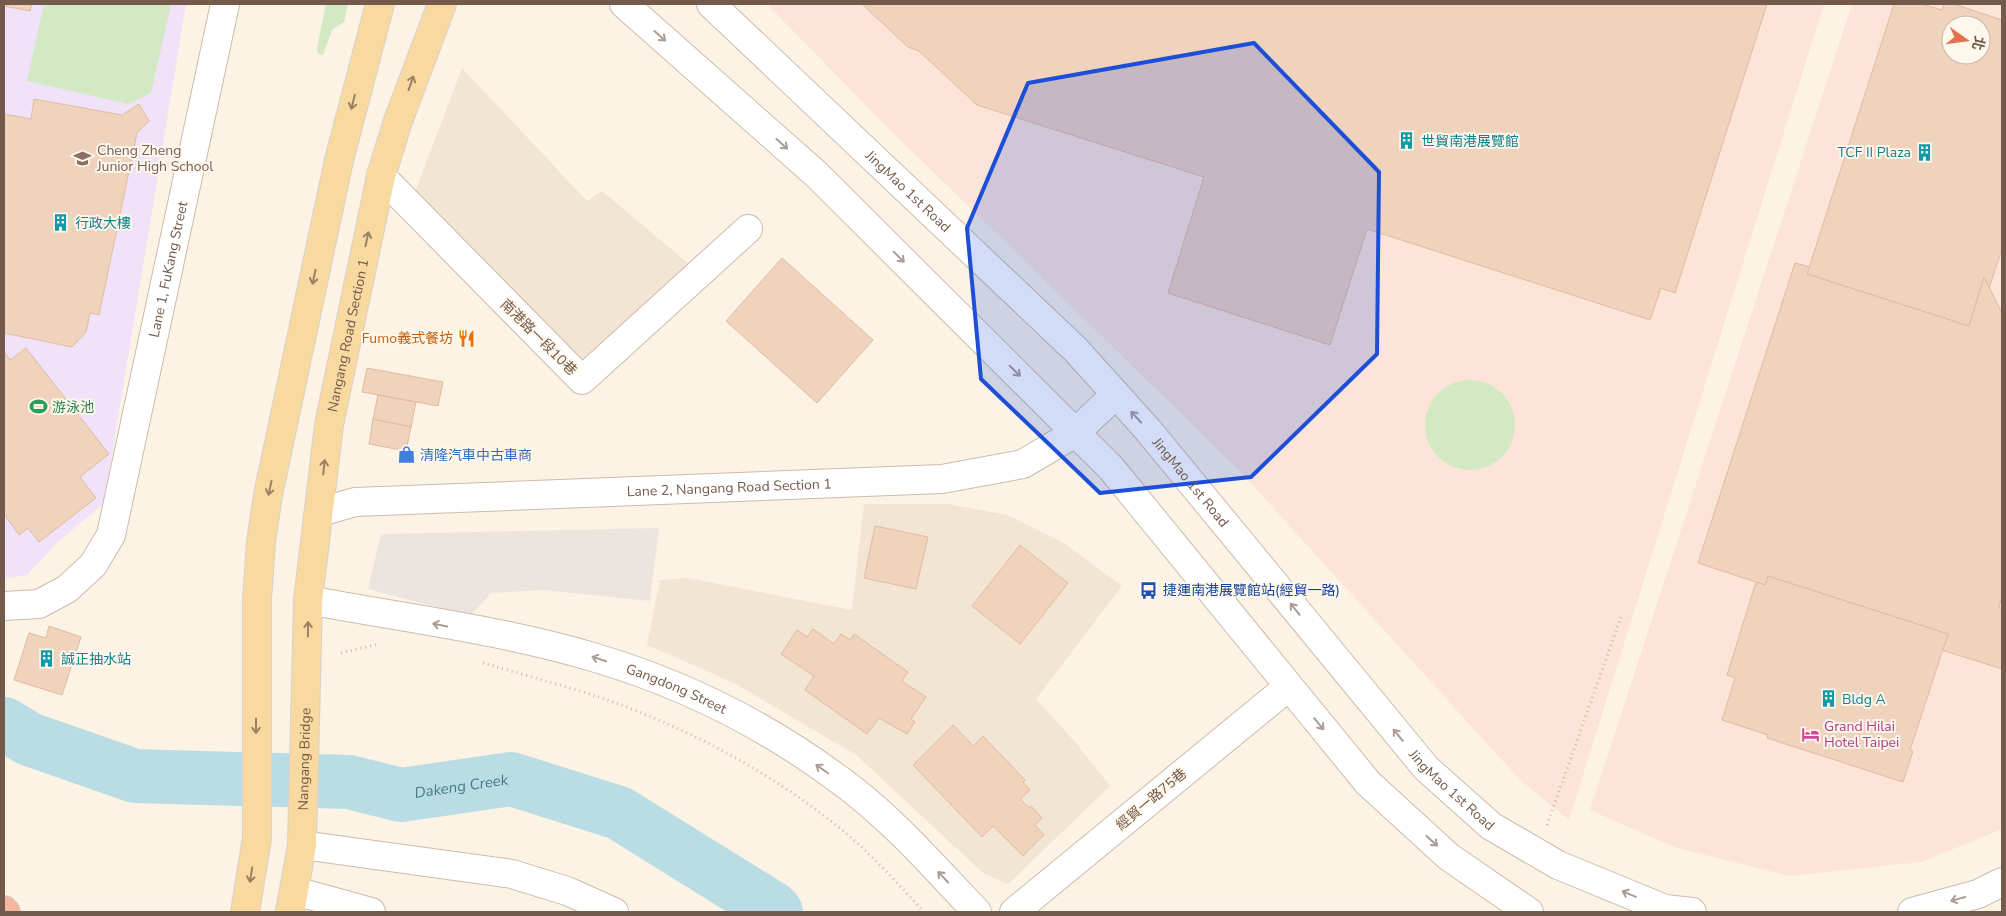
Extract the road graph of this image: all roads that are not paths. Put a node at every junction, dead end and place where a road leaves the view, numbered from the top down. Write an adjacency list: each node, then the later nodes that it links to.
1 (225, 4): 12 (street, Lane 1, FuKang Street)
2 (380, 4): 18 (main road, one-way to 18)
3 (442, 4): 6 (main road, Nangang Road Section 1, one-way to 3)
4 (624, 4): 9 (street, one-way to 9)
5 (711, 4): 8 (street, JingMao 1st Road)
6 (381, 176): 7 (street, 南港路一段10巷); 10 (main road, Nangang Road Section 1, one-way to 6)
7 (748, 229)
8 (1115, 395): 9 (street, Lane 2, Nangang Road Section 1); 24 (street, JingMao 1st Road, one-way to 8)
9 (1075, 433): 10 (street, Lane 2, Nangang Road Section 1); 14 (street)
10 (320, 512): 11 (main road, Nangang Road Section 1)
11 (308, 600): 13 (main road, Nangang Road Section 1, one-way to 11); 21 (street, Gangdong Street, one-way to 11)
12 (4, 606)
13 (306, 678): 15 (main road, Nangang Bridge)
14 (1288, 687): 22 (street, 經貿一路75巷); 23 (street, one-way to 23)
15 (302, 842): 17 (main road, Nangang Bridge); 20 (street)
16 (2002, 882): 25 (street, one-way to 25)
17 (292, 902): 19 (street)
18 (245, 912)
19 (371, 912)
20 (614, 912)
21 (977, 912)
22 (1014, 912)
23 (1529, 912)
24 (1692, 912)
25 (1912, 912)

